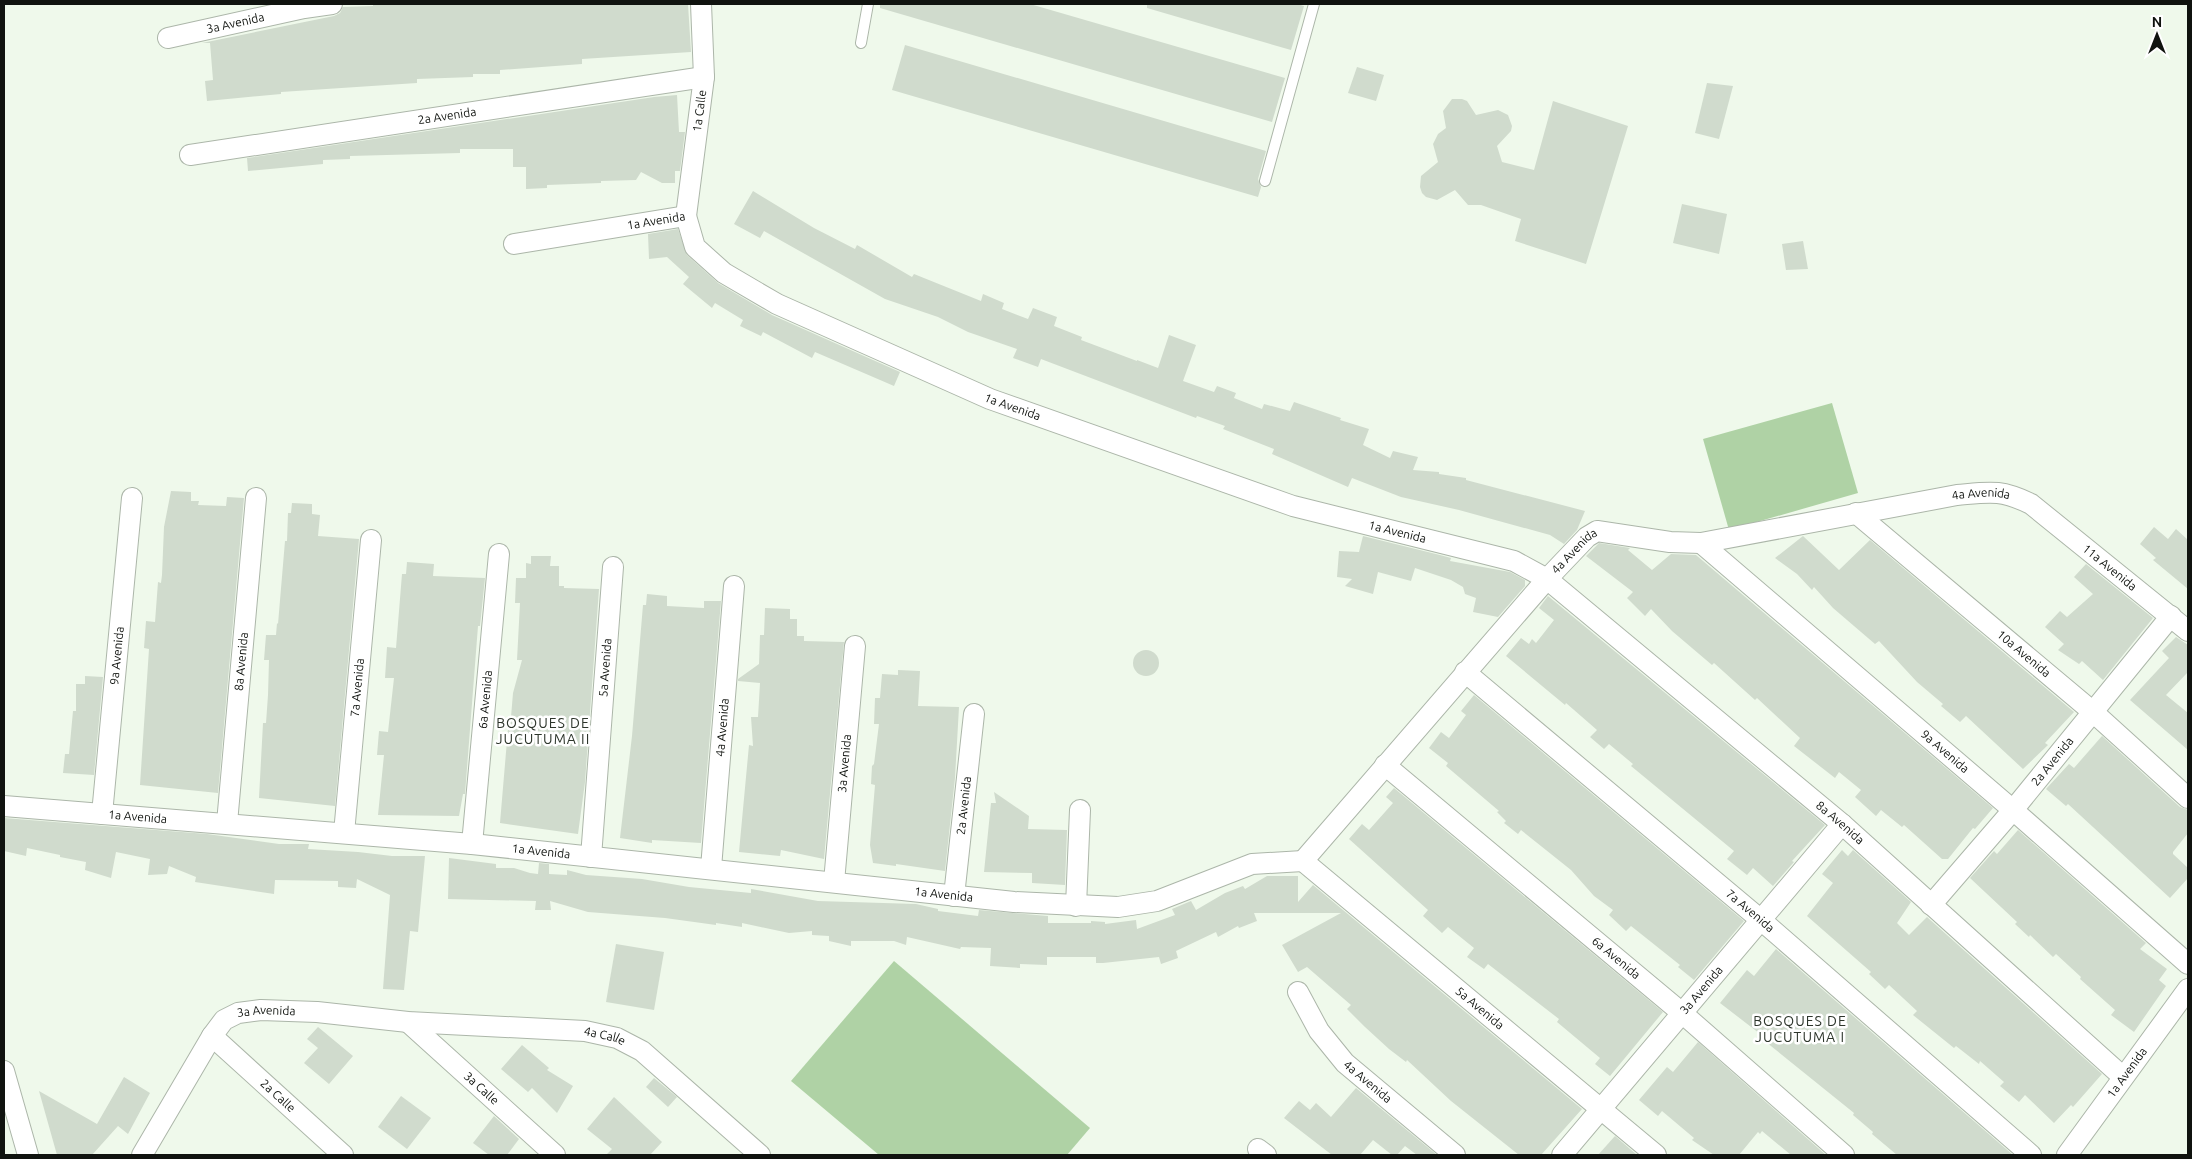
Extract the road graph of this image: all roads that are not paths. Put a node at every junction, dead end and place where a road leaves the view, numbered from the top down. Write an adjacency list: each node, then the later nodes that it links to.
1 (332, 4): 5 (street, 3a Avenida)
2 (701, 4): 7 (street, 1a Calle)
3 (868, 4): 6 (lane)
4 (1314, 4): 9 (lane)
5 (168, 38)
6 (861, 43)
7 (704, 77): 8 (street, 2a Avenida); 10 (street, 1a Calle)
8 (190, 155)
9 (1265, 181)
10 (686, 216): 11 (street, 1a Avenida); 20 (street, 1a Avenida)
11 (514, 244)
12 (132, 498): 33 (street, 9a Avenida)
13 (256, 498): 34 (street, 8a Avenida)
14 (2031, 504): 15 (street, 4a Avenida); 22 (street, 11a Avenida)
15 (1856, 513): 17 (street, 4a Avenida); 26 (street, 10a Avenida)
16 (371, 540): 36 (street, 7a Avenida)
17 (1701, 543): 20 (street, 4a Avenida); 32 (street, 9a Avenida)
18 (499, 554): 37 (street, 6a Avenida)
19 (613, 567): 38 (street, 5a Avenida)
20 (1547, 579): 25 (street, 4a Avenida); 35 (street, 8a Avenida)
21 (734, 586): 40 (street, 4a Avenida)
22 (2171, 616): 23 (street, 11a Avenida); 26 (street, 2a Avenida)
23 (2188, 631)
24 (855, 646): 41 (street, 3a Avenida)
25 (1465, 672): 28 (street, 4a Avenida); 45 (street, 7a Avenida)
26 (2092, 712): 29 (street, 10a Avenida); 32 (street, 2a Avenida)
27 (974, 714): 42 (street, 2a Avenida)
28 (1385, 765): 39 (street, 4a Avenida); 49 (street, 6a Avenida)
29 (2188, 798)
30 (4, 806): 33 (street, 1a Avenida)
31 (1080, 810): 44 (street)
32 (2013, 810): 43 (street, 2a Avenida); 46 (street, 9a Avenida)
33 (102, 814): 34 (street, 1a Avenida)
34 (227, 823): 36 (street, 1a Avenida)
35 (1842, 824): 43 (street, 8a Avenida); 45 (street, 3a Avenida)
36 (344, 833): 37 (street, 1a Avenida)
37 (472, 844): 38 (street, 1a Avenida)
38 (591, 857): 40 (street, 1a Avenida)
39 (1303, 861): 44 (street, 1a Avenida); 54 (street, 5a Avenida)
40 (711, 868): 41 (street, 1a Avenida)
41 (834, 882): 42 (street, 1a Avenida)
42 (954, 896): 44 (street, 1a Avenida)
43 (1931, 905): 53 (street, 8a Avenida)
44 (1076, 906)
45 (1761, 920): 49 (street, 3a Avenida); 64 (street, 7a Avenida)
46 (2188, 964)
47 (2188, 989): 53 (street, 1a Avenida)
48 (1298, 992): 60 (street, 4a Avenida)
49 (1682, 1013): 54 (street, 3a Avenida); 63 (street, 6a Avenida)
50 (408, 1022): 51 (street, 3a Avenida); 58 (street, 3a Calle); 59 (street, 4a Calle)
51 (212, 1036): 56 (street, 3a Avenida); 57 (street, 2a Calle)
52 (4, 1071): 55 (street)
53 (2123, 1077): 65 (street, 1a Avenida)
54 (1601, 1109): 61 (street, 3a Avenida); 62 (street, 5a Avenida)
55 (25, 1154)
56 (142, 1155)
57 (343, 1155)
58 (555, 1155)
59 (760, 1155)
60 (1455, 1155)
61 (1562, 1155)
62 (1656, 1155)
63 (1844, 1155)
64 (2031, 1155)
65 (2067, 1155)

